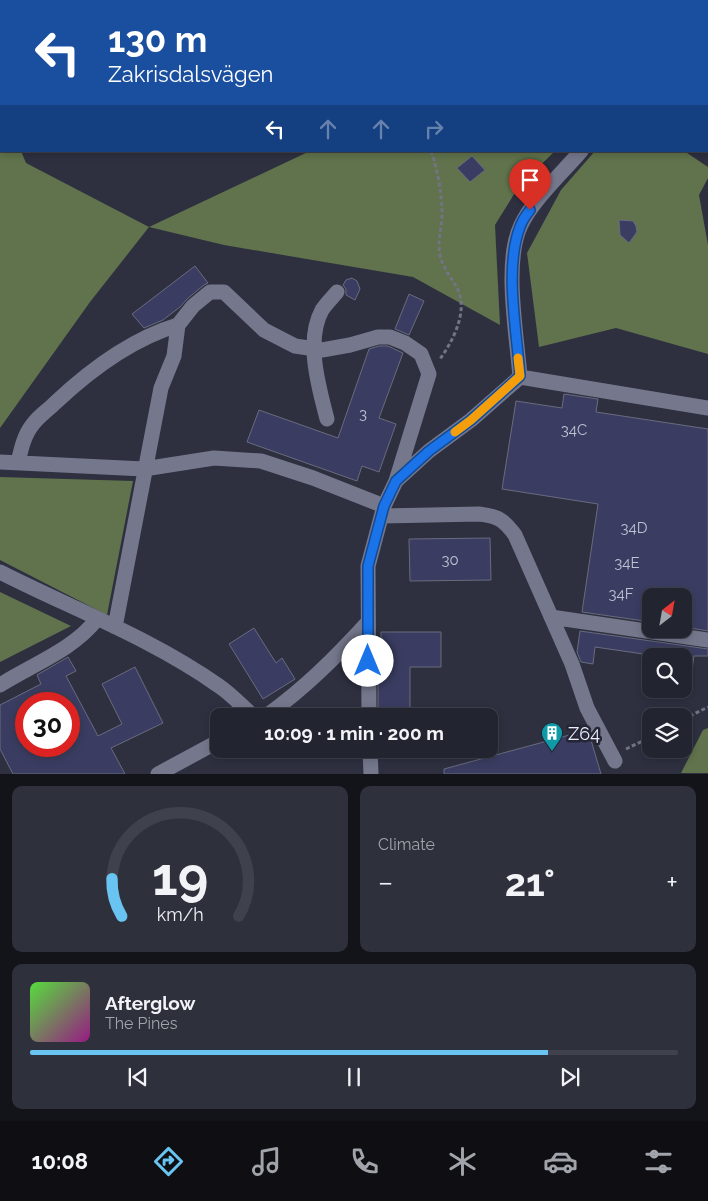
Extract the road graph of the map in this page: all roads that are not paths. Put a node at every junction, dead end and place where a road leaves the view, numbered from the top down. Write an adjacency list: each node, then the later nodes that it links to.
1 (580, 152): 5 (street)
2 (337, 292): 4 (street)
3 (178, 326): 4 (street); 9 (street); 10 (street)
4 (315, 349): 7 (street); 11 (street)
5 (520, 376): 6 (street); 11 (street)
6 (708, 408)
7 (327, 419)
8 (0, 462): 9 (street)
9 (18, 463): 10 (street)
10 (144, 469): 12 (street); 17 (street)
11 (396, 481): 12 (street)
12 (383, 511): 14 (street); 16 (street)
13 (0, 572): 15 (street)
14 (551, 616): 18 (street); 25 (street)
15 (97, 619): 17 (street); 19 (street)
16 (368, 622): 21 (street); 22 (street)
17 (115, 627): 20 (street)
18 (708, 640)
19 (0, 685)
20 (244, 708)
21 (277, 708)
22 (369, 708)
23 (210, 746): 26 (street)
24 (370, 758): 27 (street)
25 (614, 758)
26 (158, 774)
27 (371, 774)

